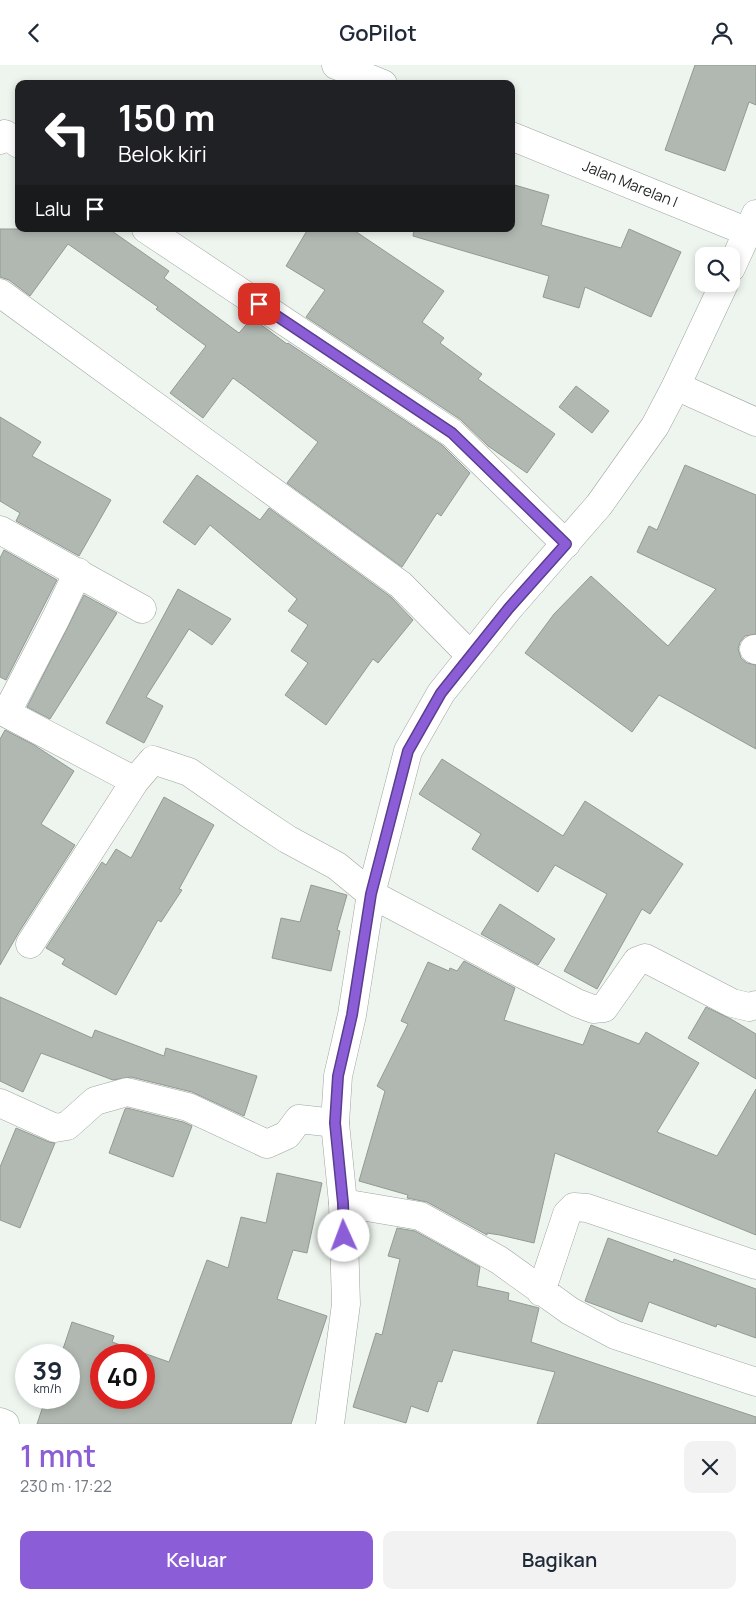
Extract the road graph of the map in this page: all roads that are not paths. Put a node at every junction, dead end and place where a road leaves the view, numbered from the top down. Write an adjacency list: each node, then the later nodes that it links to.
1 (336, 65): 2 (street)
2 (373, 80)
3 (515, 137): 6 (street, Jalan Marelan I)
4 (0, 140): 5 (street)
5 (15, 141)
6 (752, 223): 8 (street)
7 (150, 232): 14 (street)
8 (740, 249)
9 (720, 292): 11 (street)
10 (0, 293): 17 (street)
11 (676, 386): 12 (street); 14 (street)
12 (756, 422)
13 (0, 530): 15 (street)
14 (566, 544): 17 (street)
15 (78, 572): 16 (street); 18 (street)
16 (142, 609)
17 (470, 655): 20 (street)
18 (3, 711): 19 (street)
19 (135, 781): 20 (street); 21 (street)
20 (371, 894): 22 (street); 24 (street)
21 (30, 944)
22 (756, 1005)
23 (0, 1103): 24 (street)
24 (335, 1123): 25 (street)
25 (343, 1203): 27 (street); 31 (street)
26 (756, 1265): 27 (street)
27 (541, 1292): 28 (street)
28 (756, 1382)
29 (0, 1422): 30 (street)
30 (5, 1424)
31 (330, 1424)

